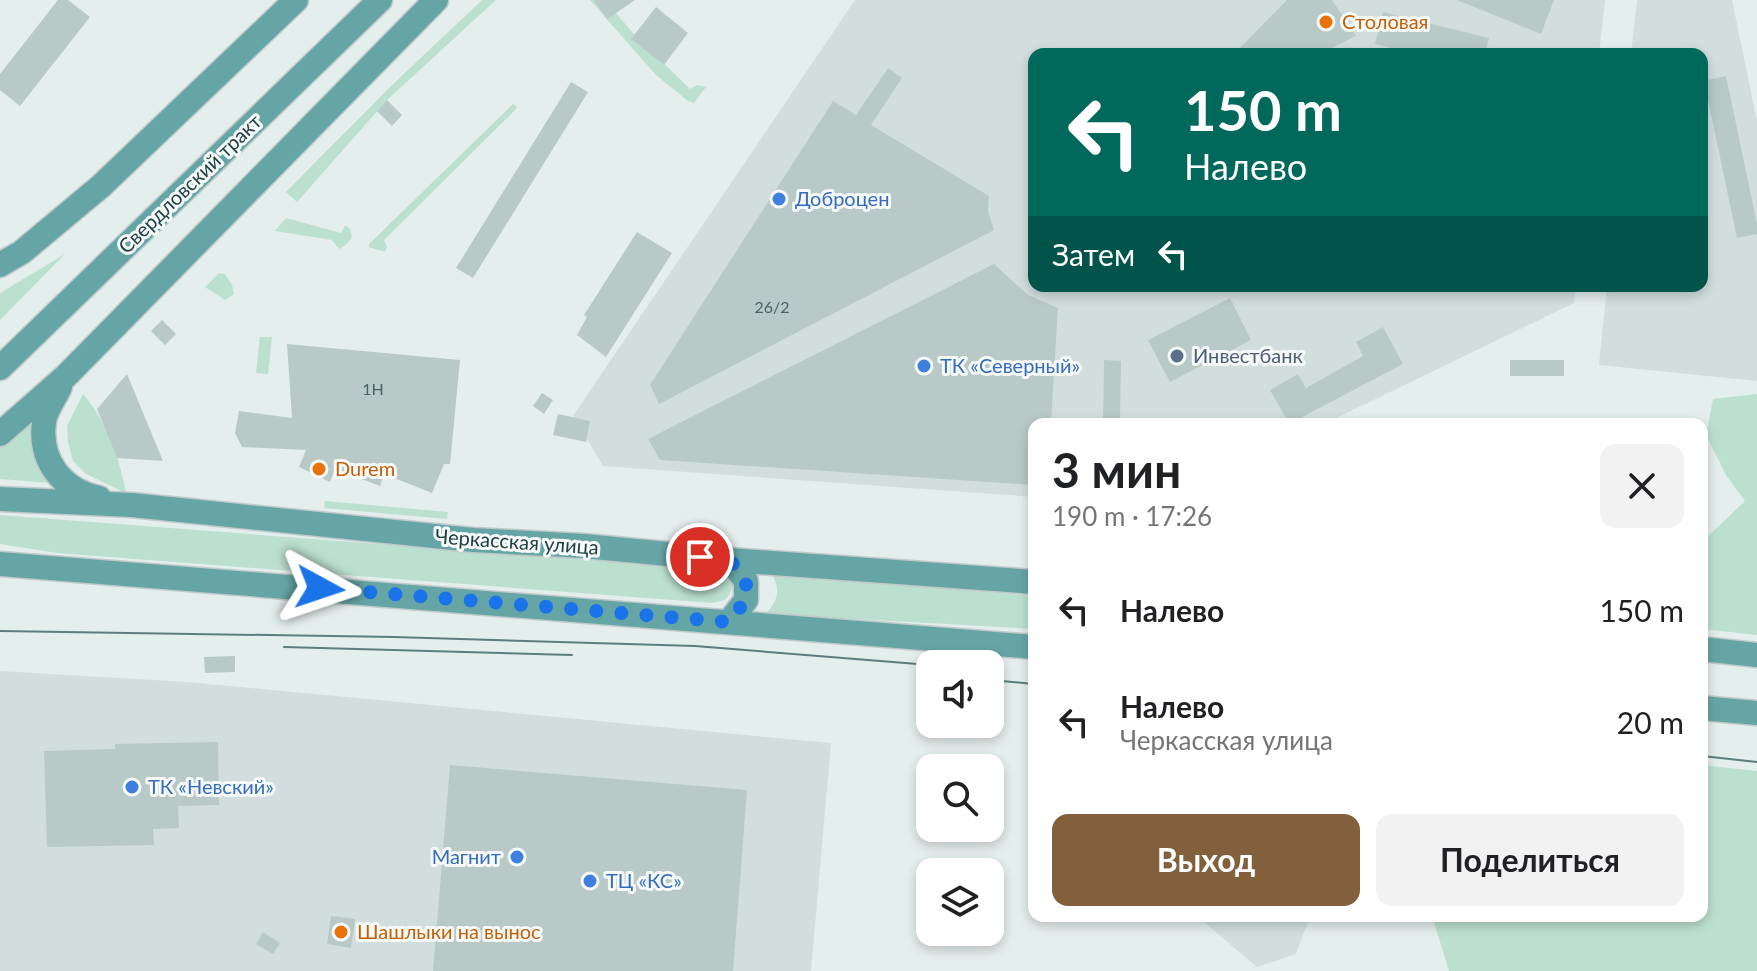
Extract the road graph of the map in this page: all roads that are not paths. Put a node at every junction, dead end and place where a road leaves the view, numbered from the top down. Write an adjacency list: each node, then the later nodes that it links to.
1 (296, 0): 4 (main road)
2 (380, 0): 5 (main road, Свердловский тракт)
3 (436, 0): 6 (main road)
4 (0, 265)
5 (0, 368)
6 (66, 376): 7 (main road); 9 (main road)
7 (0, 434)
8 (0, 499): 9 (main road, Черкасская улица)
9 (132, 505): 10 (main road, Черкасская улица)
10 (730, 560): 12 (main road, Черкасская улица); 13 (main road)
11 (0, 567): 13 (main road)
12 (1028, 582)
13 (729, 622): 14 (main road)
14 (1028, 647)
15 (1708, 650): 16 (main road)
16 (1757, 655)
17 (1708, 709): 18 (main road)
18 (1757, 713)

